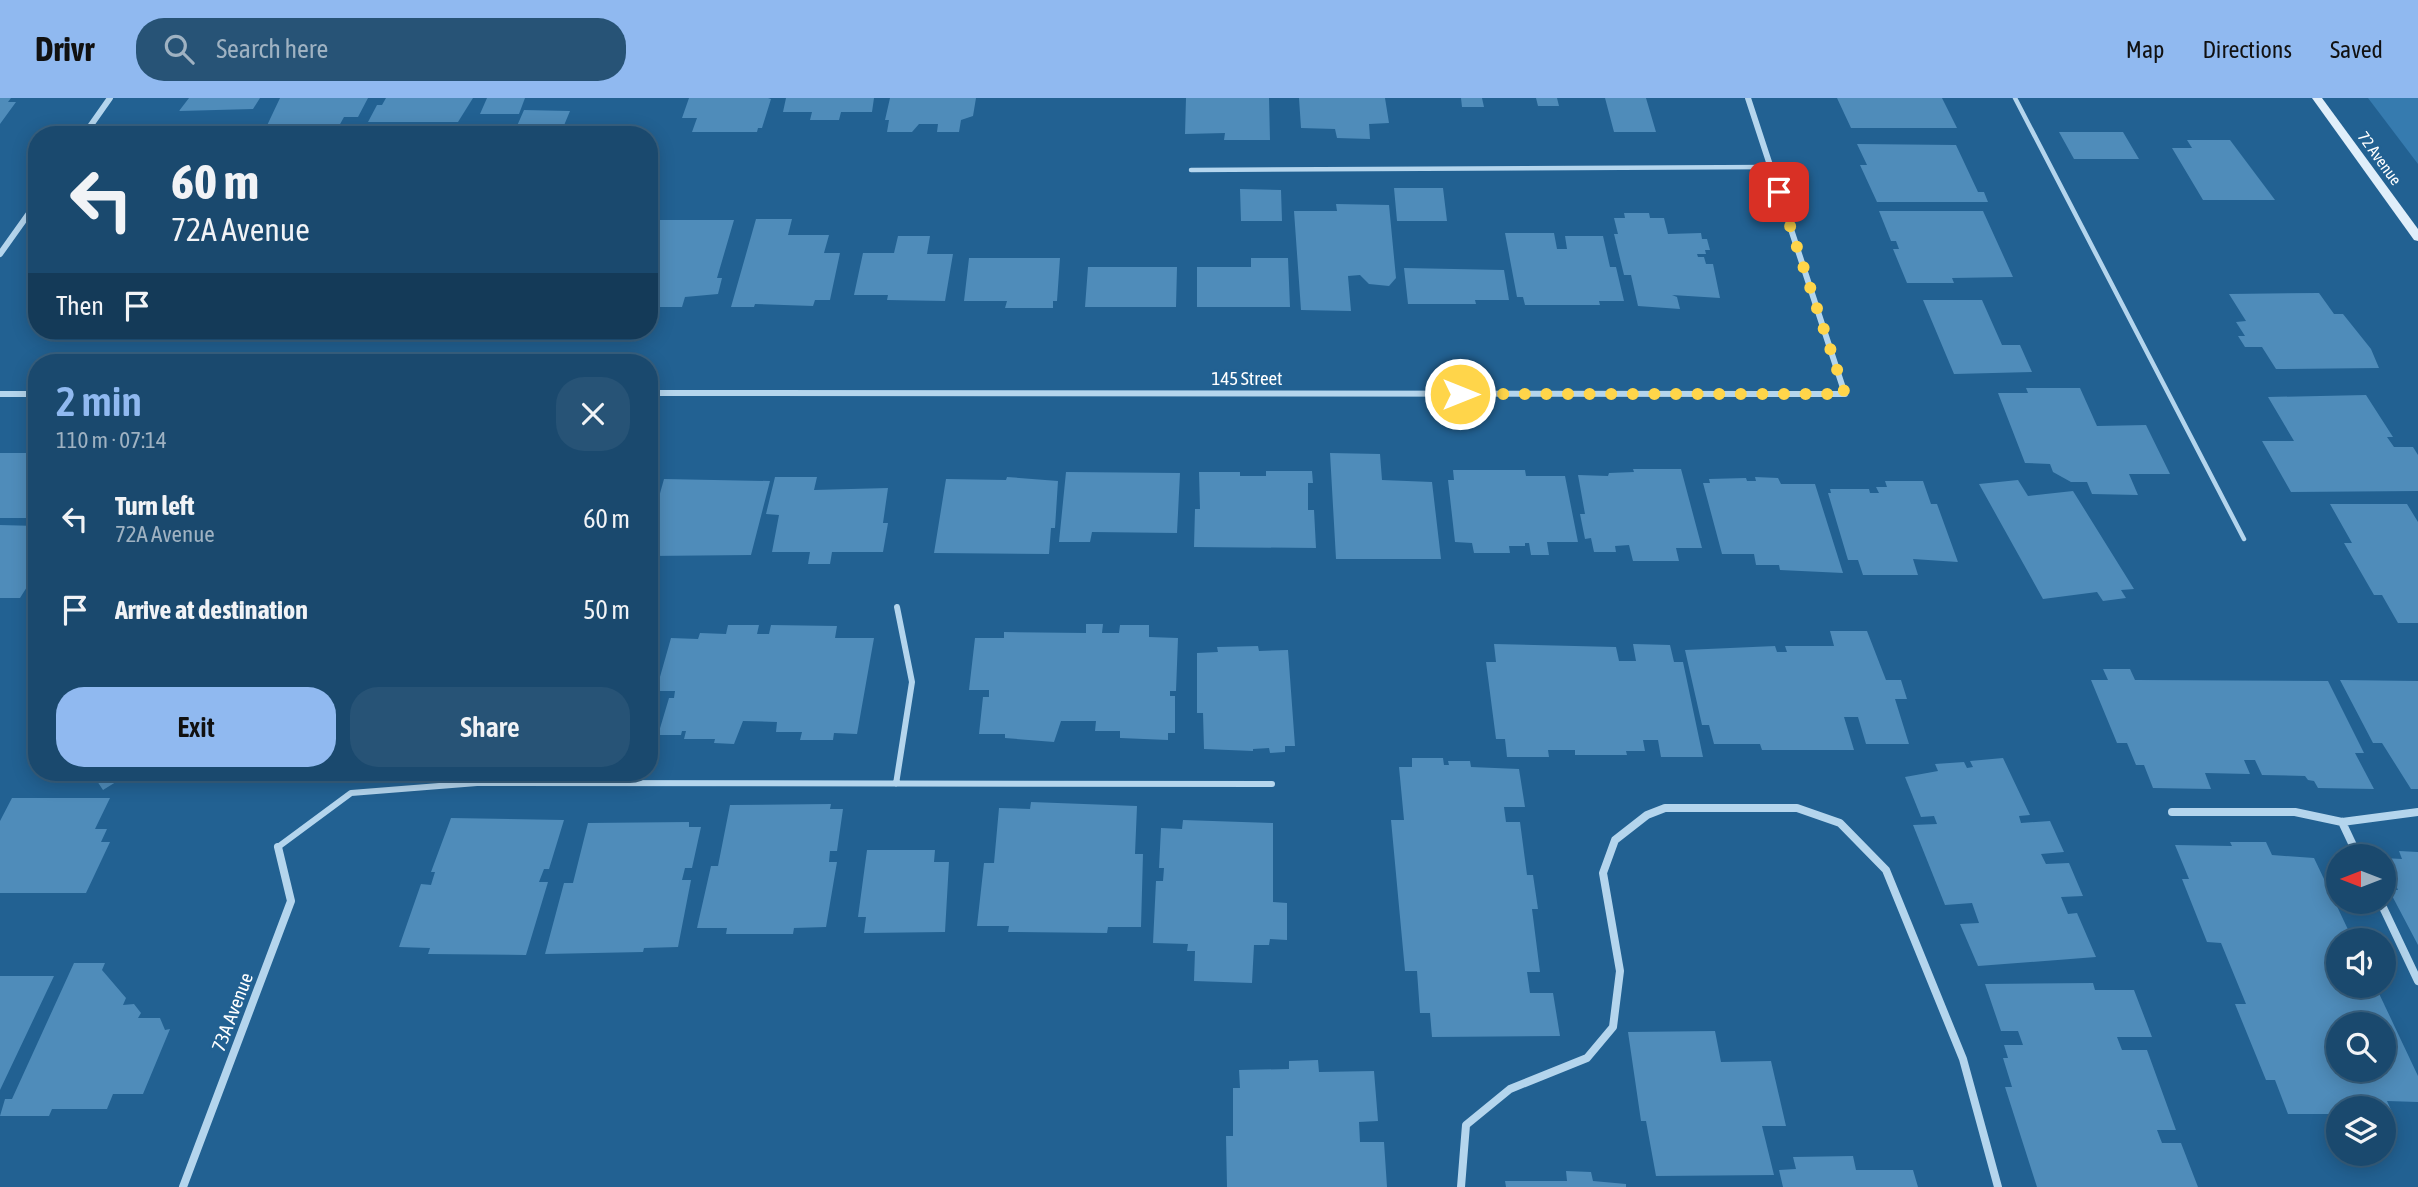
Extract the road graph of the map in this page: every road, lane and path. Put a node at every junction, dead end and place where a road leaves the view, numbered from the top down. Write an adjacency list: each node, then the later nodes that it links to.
1 (110, 98): 5 (street)
2 (1748, 98): 6 (street)
3 (2015, 98): 14 (lane)
4 (2318, 98): 9 (main road, 72 Avenue)
5 (90, 126)
6 (1770, 167): 7 (lane); 11 (street, 145 Street)
7 (1191, 170)
8 (28, 215): 10 (street)
9 (2418, 237)
10 (0, 254)
11 (658, 393)
12 (0, 394): 13 (street)
13 (28, 394)
14 (2244, 539)
15 (897, 607): 16 (lane)
16 (896, 784): 17 (lane); 22 (lane)
17 (1272, 784)
18 (2172, 812): 20 (street)
19 (2418, 812): 20 (street)
20 (2342, 822): 21 (street)
21 (2352, 844)
22 (278, 847): 25 (street, 73A Avenue)
23 (2386, 914): 24 (street)
24 (2418, 981)
25 (183, 1187)
26 (1461, 1187): 27 (street)
27 (1998, 1187)

